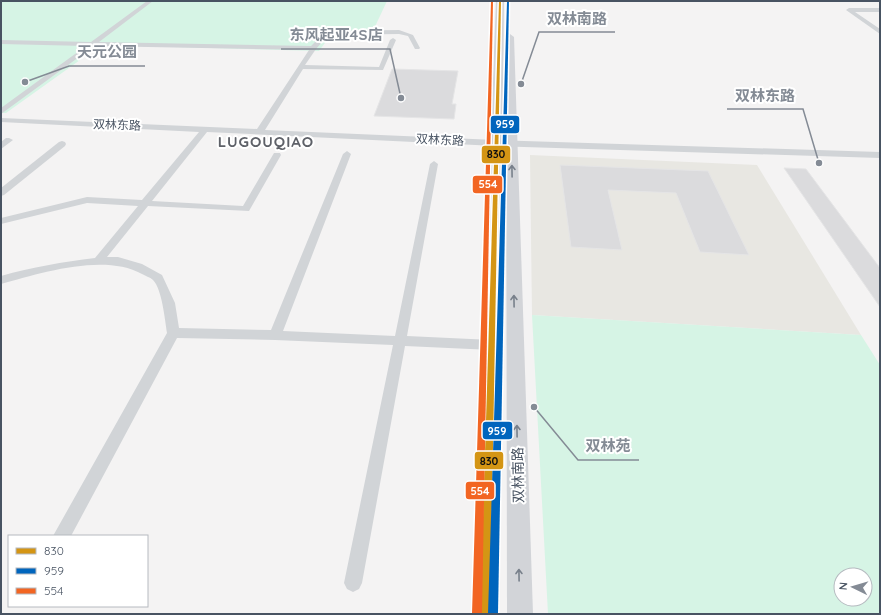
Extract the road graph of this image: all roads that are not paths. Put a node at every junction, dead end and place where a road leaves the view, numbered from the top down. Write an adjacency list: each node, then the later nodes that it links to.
1 (150, 1): 8 (street)
2 (500, 1): 17 (street, 双林南路)
3 (510, 1): 17 (street, 双林南路)
4 (880, 10): 5 (street)
5 (880, 32)
6 (393, 40): 11 (street)
7 (1, 42): 8 (street)
8 (92, 44): 9 (street); 12 (street)
9 (313, 48): 10 (street); 11 (street)
10 (417, 48)
11 (302, 67): 15 (street)
12 (1, 112)
13 (1, 120): 14 (street, 双林东路)
14 (205, 129): 15 (street, 双林东路); 25 (street)
15 (260, 131): 17 (street, 双林东路)
16 (9, 140): 19 (street)
17 (504, 143): 22 (street, 双林东路); 32 (street, 双林南路); 36 (street, 双林南路, one-way to 17)
18 (62, 144): 24 (street)
19 (1, 146)
20 (347, 154): 30 (street)
21 (277, 155): 25 (street)
22 (880, 155)
23 (434, 164): 31 (street)
24 (1, 193)
25 (146, 204): 26 (street); 27 (street)
26 (1, 221)
27 (98, 261): 28 (street); 29 (street)
28 (1, 280)
29 (173, 333): 30 (street); 33 (street)
30 (275, 336): 31 (street)
31 (401, 340): 32 (street); 34 (street)
32 (492, 345): 35 (street, 双林南路)
33 (63, 535)
34 (353, 583)
35 (485, 614)
36 (520, 614)

